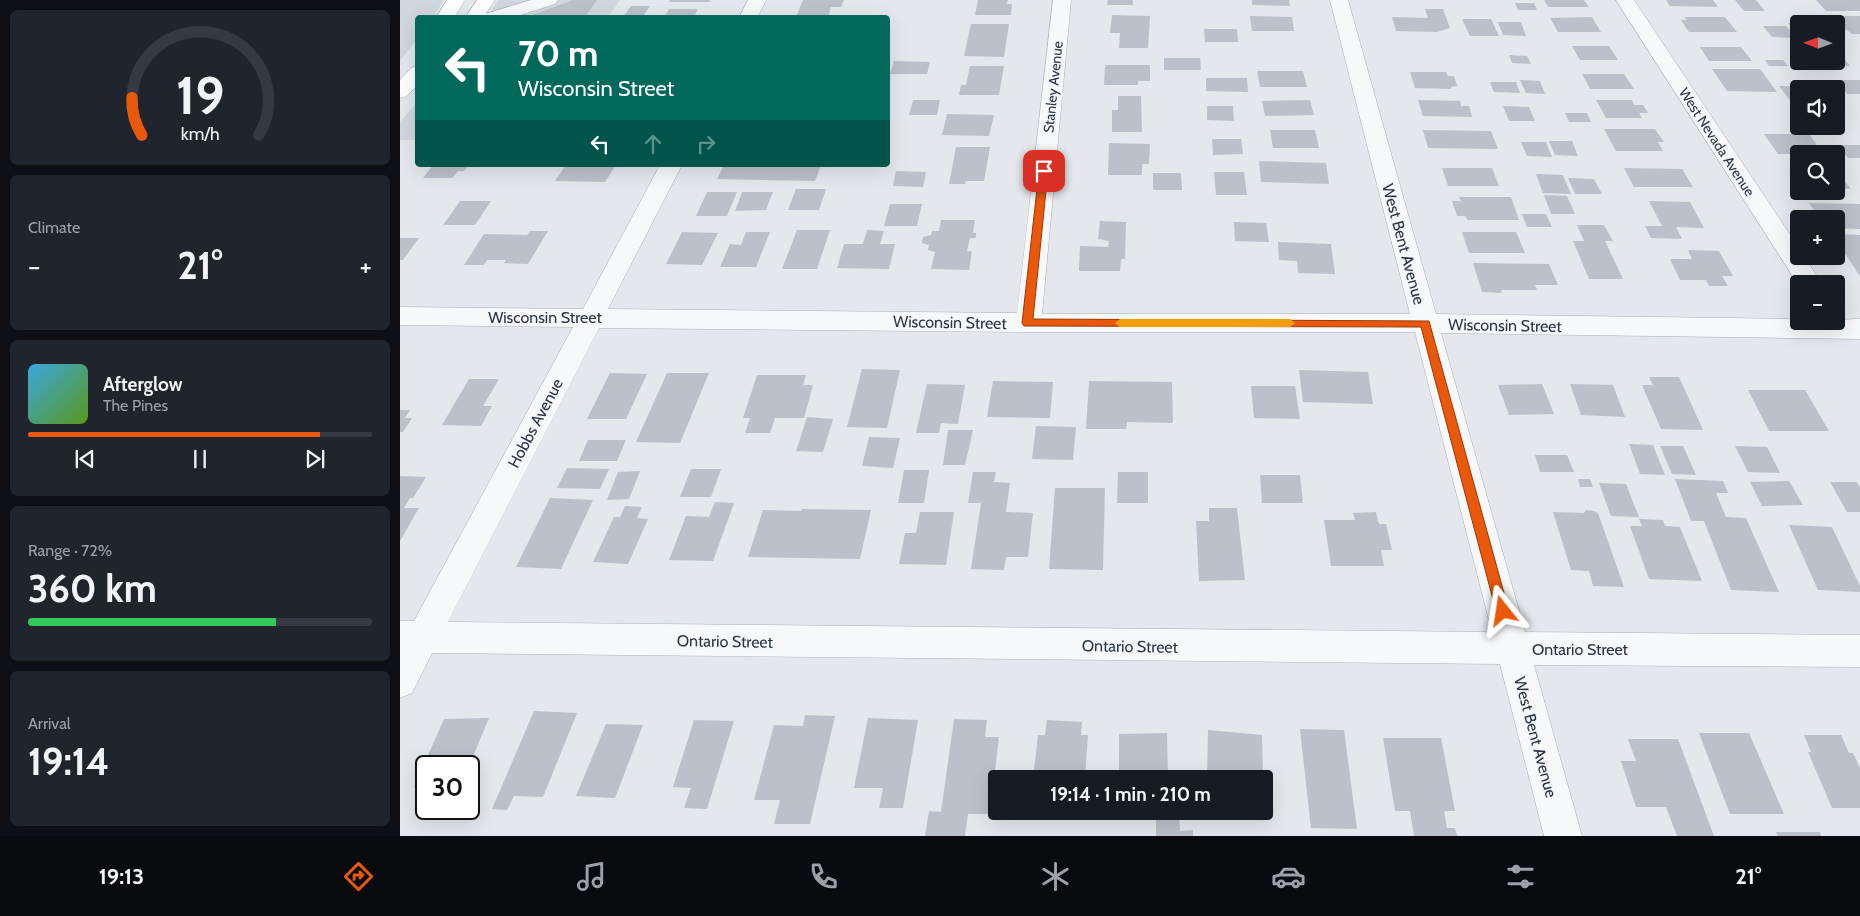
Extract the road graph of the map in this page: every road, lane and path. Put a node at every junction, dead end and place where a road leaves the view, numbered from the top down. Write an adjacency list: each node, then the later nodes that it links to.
1 (456, 0): 9 (main road)
2 (486, 0): 10 (main road)
3 (549, 0): 8 (street)
4 (757, 0): 12 (street)
5 (1062, 0): 17 (street, Stanley Avenue)
6 (1339, 0): 18 (street, West Bent Avenue)
7 (1624, 0): 14 (street, West Nevada Avenue)
8 (523, 5): 11 (street)
9 (448, 15)
10 (476, 15)
11 (498, 15)
12 (750, 15)
13 (670, 167): 16 (street, Hobbs Avenue)
14 (1804, 275)
15 (400, 316): 16 (street, Wisconsin Street)
16 (590, 317): 17 (street, Wisconsin Street); 20 (street, Hobbs Avenue)
17 (1028, 323): 18 (street, Wisconsin Street)
18 (1425, 323): 19 (street, Wisconsin Street); 21 (street, West Bent Avenue)
19 (1790, 326)
20 (411, 637): 21 (street, Ontario Street); 23 (street, Hobbs Avenue)
21 (1513, 649): 22 (street, Ontario Street); 24 (street, West Bent Avenue)
22 (1860, 651)
23 (400, 681)
24 (1563, 836)

